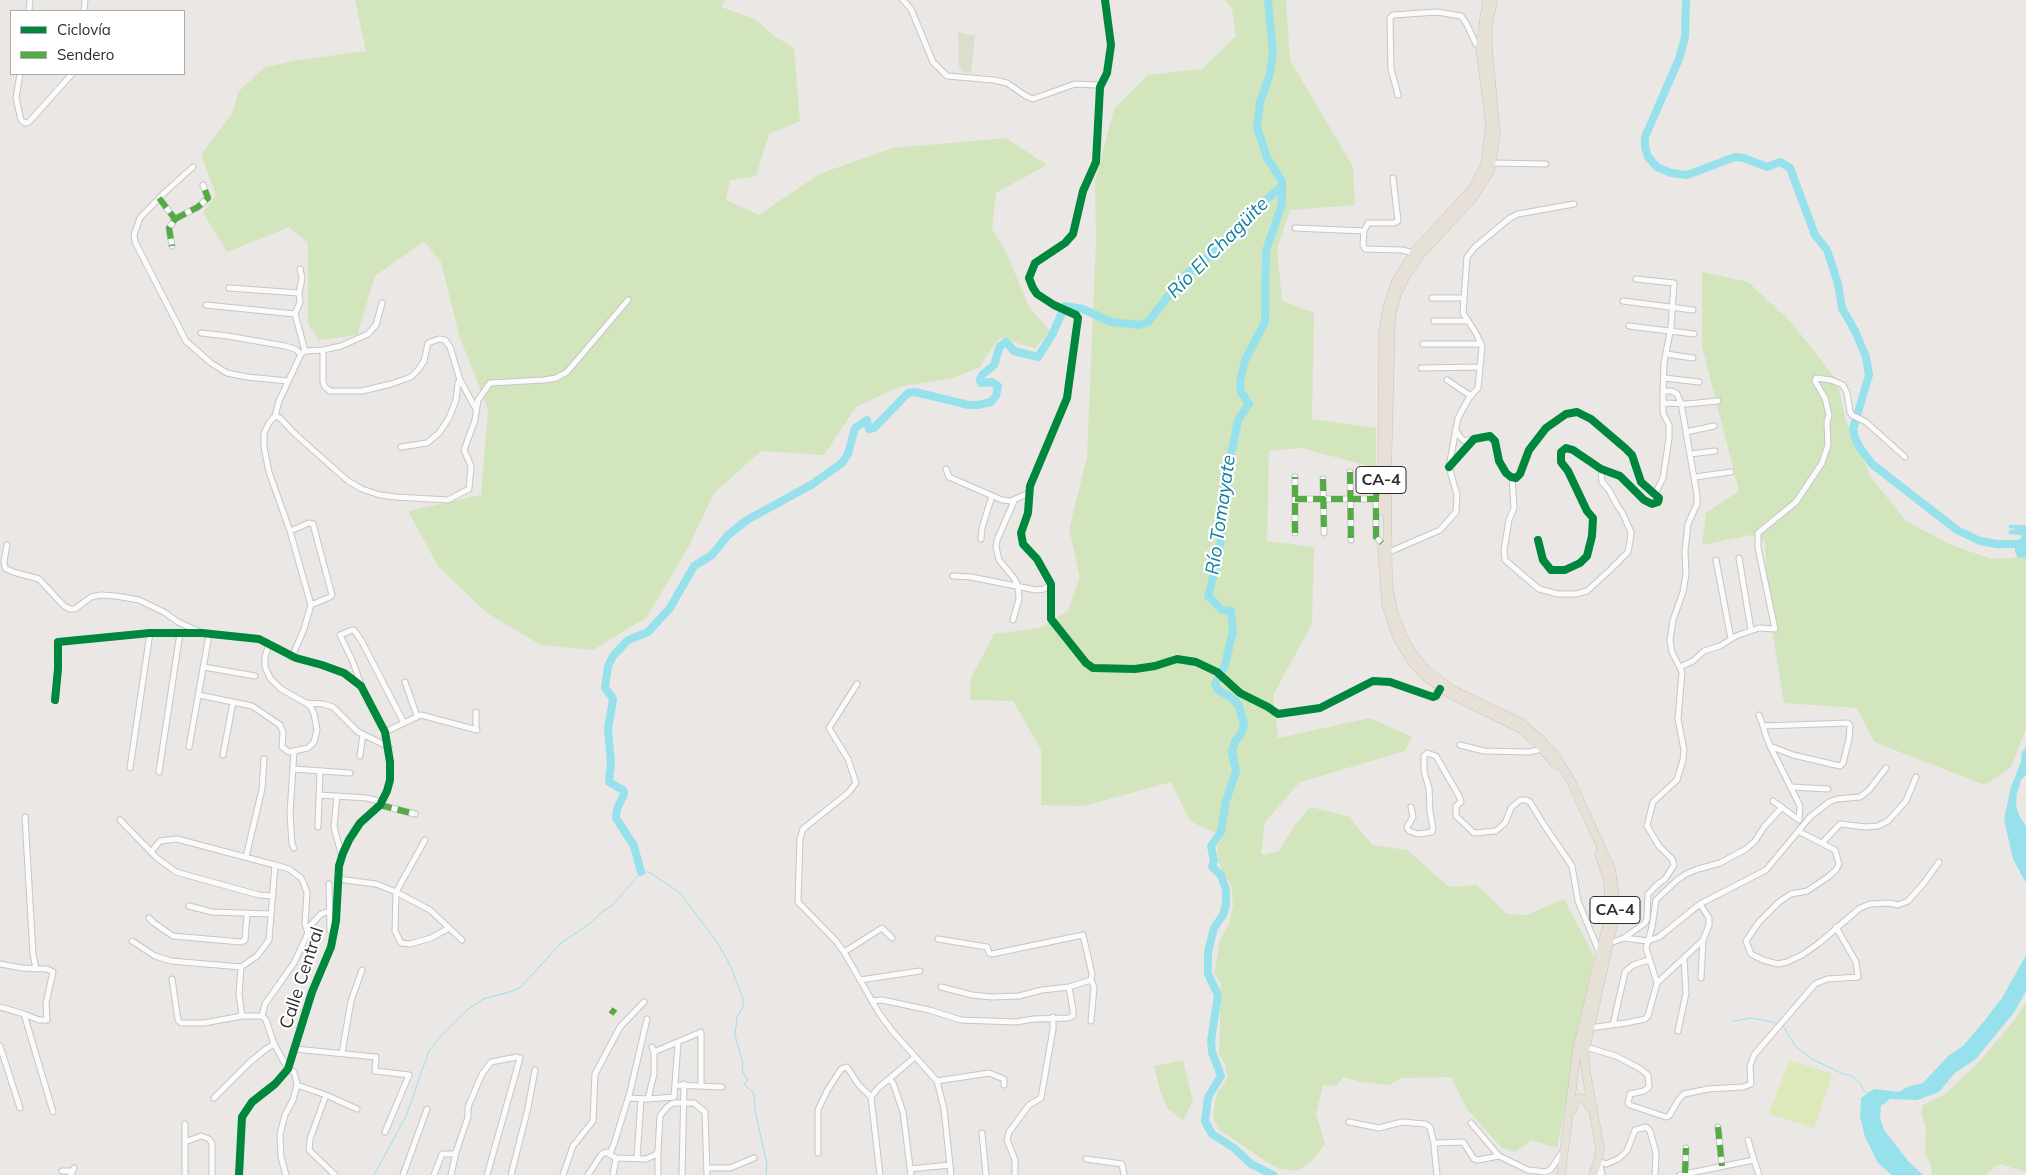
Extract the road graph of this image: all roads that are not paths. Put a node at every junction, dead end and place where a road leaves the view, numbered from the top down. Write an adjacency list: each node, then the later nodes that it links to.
1 (903, 0): 8 (street)
2 (1105, 0): 8 (street)
3 (1487, 0): 5 (main road, CA-4)
4 (1493, 0): 10 (main road, CA-4)
5 (1480, 47): 9 (street); 17 (main road, CA-4)
6 (20, 75): 7 (street)
7 (71, 75)
8 (1100, 87): 80 (street)
9 (1398, 96)
10 (1492, 163): 11 (street); 17 (main road, CA-4)
11 (1546, 164)
12 (193, 167): 15 (street)
13 (1393, 178): 20 (street)
14 (203, 185): 18 (street)
15 (159, 198): 18 (street); 53 (street)
16 (1574, 204): 28 (street)
17 (1454, 213): 22 (main road, CA-4)
18 (175, 219): 21 (street)
19 (1295, 228): 20 (street)
20 (1364, 231): 22 (street)
21 (172, 246)
22 (1417, 252): 75 (main road, CA-4); 96 (main road, CA-4)
23 (300, 269): 26 (street)
24 (1636, 279): 33 (street)
25 (229, 288): 26 (street)
26 (299, 293): 35 (street)
27 (1432, 298): 28 (street)
28 (1464, 298): 37 (street)
29 (628, 300): 60 (street)
30 (1623, 301): 33 (street)
31 (382, 303): 44 (street)
32 (206, 305): 35 (street)
33 (1672, 307): 34 (street); 39 (street)
34 (1693, 310)
35 (295, 314): 45 (street)
36 (1434, 321): 37 (street)
37 (1467, 321): 43 (street)
38 (1629, 326): 39 (street)
39 (1670, 330): 41 (street); 46 (street)
40 (201, 333): 45 (street)
41 (1694, 334)
42 (1423, 344): 43 (street)
43 (1481, 344): 48 (street)
44 (323, 350): 45 (street); 51 (street)
45 (303, 353): 53 (street)
46 (1666, 354): 47 (street); 50 (street)
47 (1693, 358)
48 (1480, 367): 49 (street); 56 (street)
49 (1422, 368)
50 (1664, 378): 54 (street); 55 (street)
51 (460, 380): 60 (street); 66 (street)
52 (1447, 380): 56 (street)
53 (288, 381): 61 (street)
54 (1699, 382)
55 (1663, 391): 58 (street); 59 (street)
56 (1471, 396): 63 (street)
57 (1718, 401): 59 (street)
58 (1663, 403): 59 (street); 81 (street)
59 (1681, 403): 64 (street)
60 (476, 409): 61 (street)
61 (275, 416): 88 (street)
62 (1714, 426): 64 (street)
63 (1455, 429): 65 (street); 70 (street)
64 (1686, 432): 68 (street)
65 (1474, 439): 70 (street); 77 (street)
66 (402, 447)
67 (1716, 451): 68 (street)
68 (1690, 454): 78 (street)
69 (1905, 457): 104 (street)
70 (1449, 467): 96 (street)
71 (946, 469): 82 (street)
72 (1601, 469): 77 (street); 81 (street); 93 (street)
73 (1350, 472): 86 (street)
74 (1731, 472): 78 (street)
75 (1381, 473): 87 (street); 94 (main road, CA-4)
76 (1295, 477): 84 (street)
77 (1512, 477): 81 (street)
78 (1695, 477): 113 (street)
79 (1323, 479): 85 (street)
80 (1029, 492): 83 (street); 100 (street)
81 (1655, 494)
82 (992, 496): 83 (street); 91 (street)
83 (1015, 499): 101 (street)
84 (1295, 499): 85 (street); 89 (street)
85 (1323, 499): 86 (street); 90 (street)
86 (1350, 499): 87 (street); 92 (street)
87 (1376, 499): 94 (street)
88 (290, 531): 102 (street); 102 (street)
89 (1295, 533)
90 (1324, 533)
91 (981, 539)
92 (1351, 540)
93 (1538, 540)
94 (1382, 543): 118 (main road, CA-4)
95 (7, 545): 107 (street)
96 (1388, 553): 119 (main road, CA-4)
97 (1739, 558): 104 (street)
98 (1716, 560): 109 (street)
99 (953, 576): 101 (street)
100 (1051, 584): 101 (street); 118 (street)
101 (1018, 586): 103 (street)
102 (311, 605): 111 (street)
103 (1013, 620)
104 (1752, 630): 109 (street)
105 (150, 633): 106 (street, Calle Central); 121 (street, Calle Central); 141 (street)
106 (180, 633): 107 (street, Calle Central); 145 (street)
107 (202, 633): 108 (street, Calle Central)
108 (209, 635): 110 (street, Calle Central); 112 (street)
109 (1731, 639): 113 (street)
110 (269, 644): 111 (street, Calle Central); 124 (street)
111 (292, 657): 117 (street, Calle Central)
112 (204, 667): 114 (street); 120 (street)
113 (1680, 667): 185 (street)
114 (255, 676)
115 (405, 682): 127 (street)
116 (857, 684): 192 (street)
117 (361, 686): 128 (street); 130 (street, Calle Central)
118 (1440, 689): 119 (main road, CA-4)
119 (1451, 692): 122 (main road, CA-4)
120 (199, 695): 123 (street); 134 (street)
121 (55, 700)
122 (1470, 701): 136 (main road, CA-4); 191 (main road, CA-4)
123 (233, 702): 137 (street); 138 (street)
124 (306, 702): 131 (street); 137 (street)
125 (476, 712): 127 (street)
126 (1759, 715): 129 (street)
127 (417, 716): 128 (street)
128 (404, 723): 130 (street)
129 (1763, 726): 133 (street); 133 (street)
130 (385, 732): 135 (street, Calle Central)
131 (362, 734): 135 (street); 139 (street)
132 (1460, 745): 136 (street)
133 (1770, 746): 148 (street)
134 (188, 747)
135 (389, 747): 153 (street, Calle Central)
136 (1542, 749): 193 (main road, CA-4)
137 (294, 751): 143 (street)
138 (223, 755)
139 (360, 756)
140 (264, 759): 166 (street)
141 (130, 768)
142 (1886, 768): 161 (street)
143 (293, 769): 144 (street); 164 (street)
144 (320, 771): 146 (street); 150 (street)
145 (159, 772)
146 (350, 773)
147 (1916, 777): 163 (street)
148 (1792, 787): 149 (street); 159 (street)
149 (1828, 789)
150 (319, 795): 151 (street); 160 (street)
151 (336, 796): 153 (street); 167 (street)
152 (1773, 801): 155 (street)
153 (381, 804): 156 (street); 167 (street, Calle Central)
154 (1412, 806): 193 (street)
155 (1782, 807): 159 (street); 190 (street)
156 (415, 814)
157 (24, 817): 198 (street)
158 (120, 820): 165 (street)
159 (1799, 820): 161 (street)
160 (318, 827)
161 (1800, 829): 163 (street); 174 (street)
162 (426, 840): 172 (street)
163 (1822, 843): 180 (street)
164 (294, 848)
165 (151, 852): 166 (street); 173 (street)
166 (246, 858): 169 (street)
167 (342, 858): 170 (street, Calle Central)
168 (1939, 862): 180 (street)
169 (275, 865): 173 (street); 182 (street)
170 (338, 878): 172 (street); 183 (street, Calle Central)
171 (329, 884): 176 (street)
172 (396, 892): 181 (street); 181 (street)
173 (273, 896): 178 (street)
174 (1700, 904): 188 (street); 190 (street)
175 (189, 906): 177 (street)
176 (330, 911): 182 (street); 183 (street)
177 (247, 914): 178 (street); 179 (street)
178 (270, 914): 197 (street)
179 (149, 918)
180 (1836, 927): 223 (street)
181 (449, 928): 187 (street)
182 (307, 929): 213 (street)
183 (334, 933): 224 (street, Calle Central)
184 (892, 938): 192 (street)
185 (1624, 938): 190 (street); 191 (street)
186 (938, 939): 204 (street)
187 (462, 940)
188 (1703, 940): 194 (street); 201 (street)
189 (132, 941): 197 (street)
190 (1648, 941): 195 (street)
191 (1610, 943): 218 (main road, CA-4)
192 (844, 952): 203 (street)
193 (1600, 955): 251 (main road, CA-4)
194 (1684, 958): 205 (street); 219 (street)
195 (1649, 960): 205 (street); 217 (street)
196 (0, 964): 198 (street)
197 (241, 967): 212 (street)
198 (36, 969): 211 (street)
199 (362, 970): 225 (street)
200 (920, 971): 203 (street)
201 (1701, 978)
202 (172, 979): 212 (street)
203 (860, 980): 208 (street)
204 (1091, 980): 207 (street); 216 (street)
205 (1657, 983): 217 (street)
206 (941, 987): 207 (street)
207 (1069, 988): 214 (street)
208 (872, 1001): 214 (street); 226 (street)
209 (644, 1002): 290 (street)
210 (0, 1007): 211 (street)
211 (24, 1014): 247 (street)
212 (242, 1016): 213 (street)
213 (262, 1016): 221 (street)
214 (1053, 1018): 300 (street)
215 (647, 1019): 240 (street)
216 (1091, 1021)
217 (1613, 1025): 218 (street)
218 (1589, 1028): 223 (main road, CA-4)
219 (1678, 1031)
220 (678, 1043): 233 (street); 234 (street); 242 (street)
221 (274, 1044): 227 (street); 239 (street)
222 (0, 1046): 244 (street)
223 (1586, 1047): 248 (main road, CA-4)
224 (295, 1049): 225 (street); 227 (street, Calle Central)
225 (342, 1053): 254 (street)
226 (915, 1057): 229 (street); 230 (street)
227 (288, 1069): 232 (street); 282 (street, Calle Central)
228 (535, 1070): 289 (street)
229 (889, 1079): 238 (street); 276 (street)
230 (937, 1081): 235 (street); 273 (street)
231 (684, 1084): 233 (street); 234 (street); 243 (street)
232 (296, 1085): 237 (street); 283 (street)
233 (675, 1085): 242 (street)
234 (701, 1085): 236 (street)
235 (1004, 1085)
236 (722, 1087)
237 (326, 1095): 245 (street); 284 (street)
238 (872, 1097): 265 (street); 296 (street)
239 (214, 1098)
240 (628, 1098): 241 (street); 264 (street)
241 (641, 1099): 242 (street); 268 (street)
242 (648, 1099)
243 (683, 1102): 262 (street); 275 (street); 294 (street)
244 (20, 1108)
245 (357, 1109)
246 (427, 1109): 285 (street)
247 (53, 1112)
248 (1594, 1115): 251 (main road); 272 (main road, CA-4)
249 (1348, 1122): 259 (street)
250 (1471, 1123): 266 (street)
251 (1568, 1123): 256 (main road, CA-4)
252 (185, 1124): 258 (street)
253 (1718, 1128): 274 (street)
254 (385, 1132)
255 (982, 1133): 299 (street)
256 (1567, 1134): 261 (main road, CA-4); 303 (main road)
257 (1748, 1140): 271 (street)
258 (185, 1142): 280 (street); 281 (street)
259 (1434, 1144): 266 (street); 302 (street)
260 (1686, 1148): 279 (street)
261 (1565, 1149): 266 (street); 303 (main road, CA-4)
262 (658, 1150): 268 (street); 293 (street)
263 (456, 1152): 286 (street); 287 (street); 288 (street)
264 (608, 1152): 267 (street); 291 (street)
265 (818, 1153)
266 (1499, 1156)
267 (616, 1158): 268 (street); 292 (street)
268 (638, 1158)
269 (754, 1158): 275 (street)
270 (1086, 1159): 301 (street)
271 (1754, 1160): 274 (street); 307 (street)
272 (1598, 1161): 304 (main road, CA-4); 305 (main road); 306 (street)
273 (950, 1165): 276 (street); 298 (street)
274 (1722, 1166): 279 (street)
275 (706, 1168): 295 (street)
276 (910, 1168): 297 (street)
277 (62, 1171): 278 (street)
278 (72, 1171)
279 (1682, 1174)
280 (186, 1175)
281 (212, 1175)
282 (239, 1175)
283 (286, 1175)
284 (335, 1175)
285 (403, 1175)
286 (434, 1175)
287 (451, 1175)
288 (487, 1175)
289 (510, 1175)
290 (563, 1175)
291 (588, 1175)
292 (613, 1175)
293 (658, 1175)
294 (682, 1175)
295 (707, 1175)
296 (880, 1175)
297 (911, 1175)
298 (951, 1175)
299 (986, 1175)
300 (1015, 1175)
301 (1124, 1175)
302 (1438, 1175)
303 (1563, 1175)
304 (1593, 1175)
305 (1601, 1175)
306 (1655, 1175)
307 (1759, 1175)

